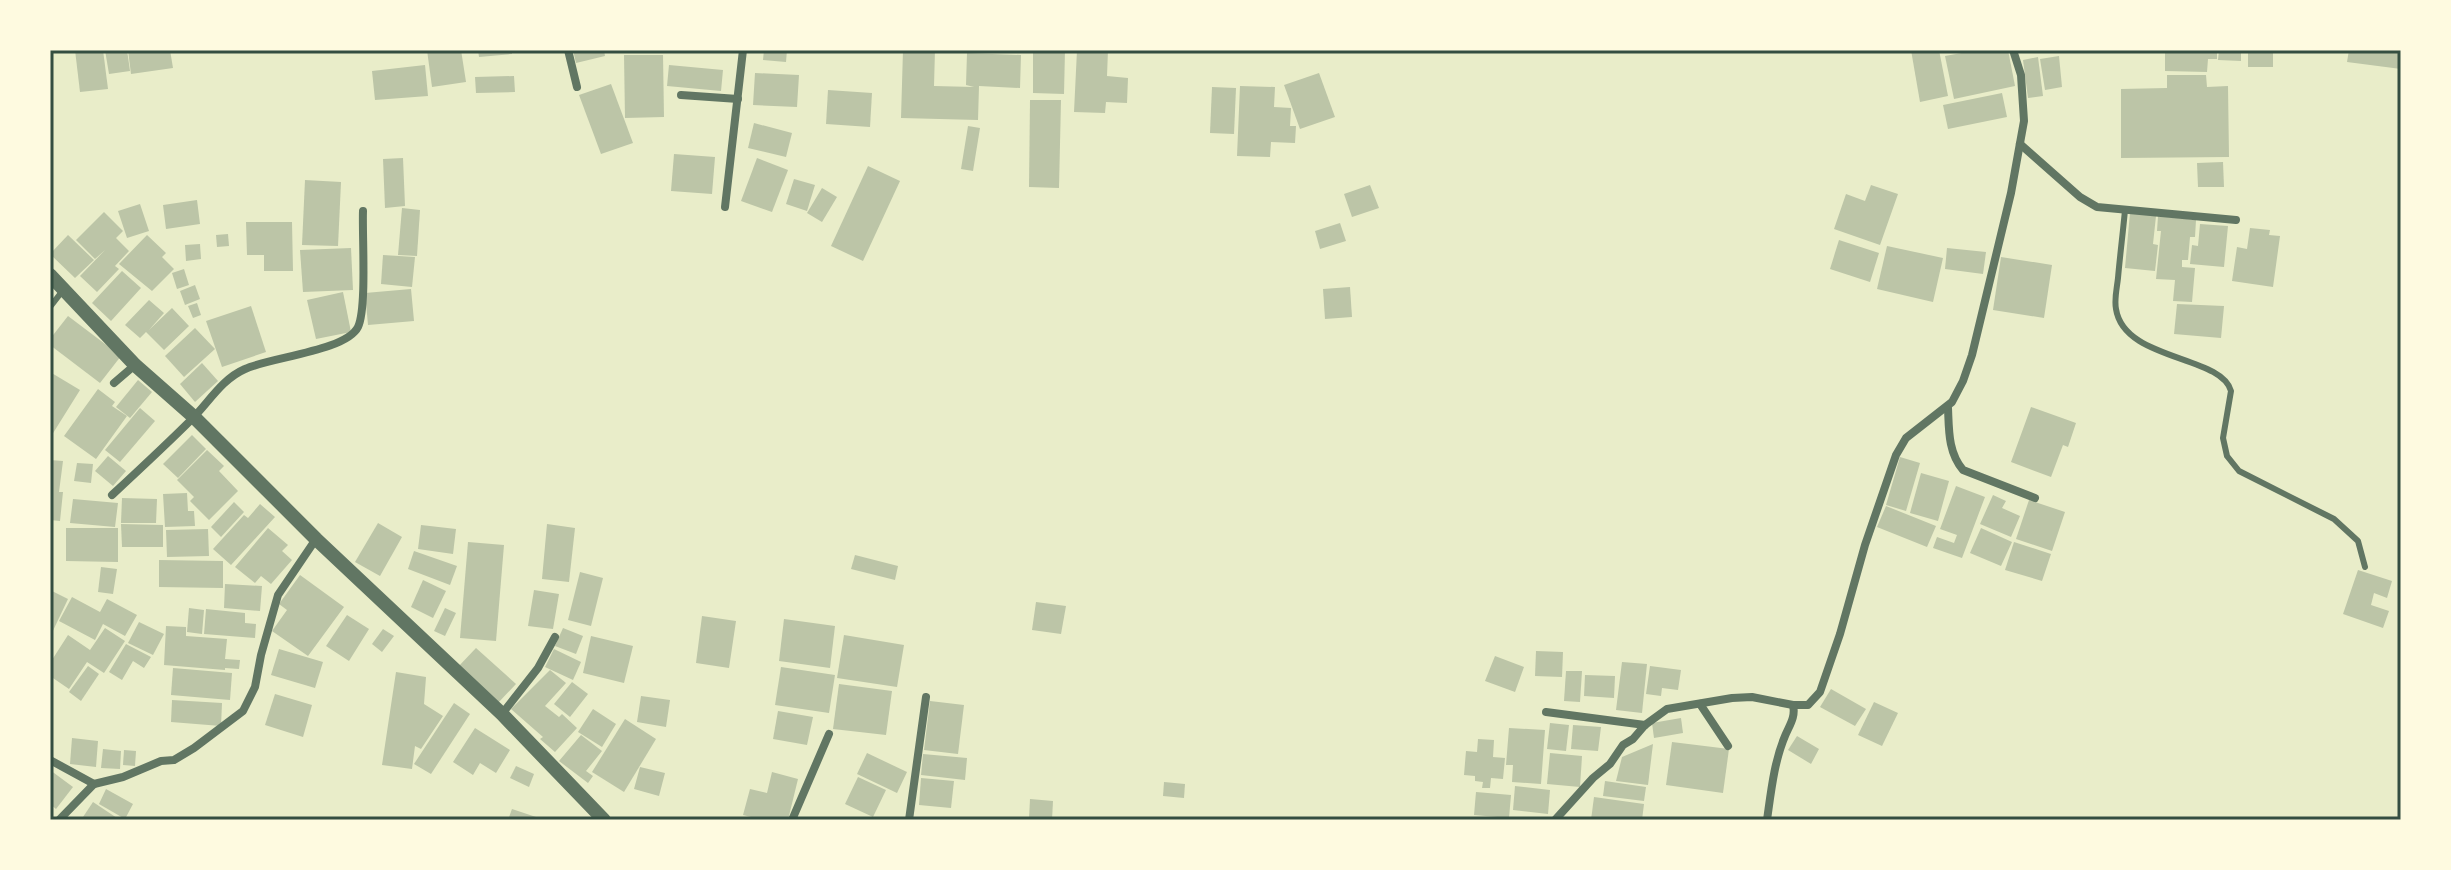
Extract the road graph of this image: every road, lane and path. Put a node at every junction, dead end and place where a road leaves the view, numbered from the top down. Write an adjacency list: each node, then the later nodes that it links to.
1 (568, 50): 4 (street)
2 (743, 50): 6 (street)
3 (2013, 50): 7 (street)
4 (577, 87)
5 (681, 95): 6 (street)
6 (738, 99): 8 (street)
7 (2020, 144): 9 (street); 17 (street)
8 (725, 207)
9 (2125, 210): 11 (street); 22 (lane)
10 (363, 211): 18 (street)
11 (2236, 220)
12 (50, 275): 13 (street)
13 (64, 289): 14 (lane); 15 (street)
14 (50, 307)
15 (135, 365): 16 (street); 18 (street)
16 (114, 383)
17 (1948, 408): 20 (street); 26 (street)
18 (194, 417): 19 (street); 21 (street)
19 (112, 495)
20 (2035, 498)
21 (316, 539): 28 (street); 33 (street)
22 (2365, 567)
23 (555, 637): 28 (street)
24 (926, 697): 37 (street)
25 (1700, 704): 26 (street); 29 (street); 31 (street)
26 (1793, 705): 39 (street)
27 (1546, 712): 29 (street)
28 (502, 714): 35 (street)
29 (1645, 725): 38 (street)
30 (829, 734): 36 (street)
31 (1728, 746)
32 (50, 760): 33 (street)
33 (94, 784): 34 (street)
34 (59, 820)
35 (604, 820)
36 (792, 820)
37 (909, 820)
38 (1555, 820)
39 (1767, 820)

